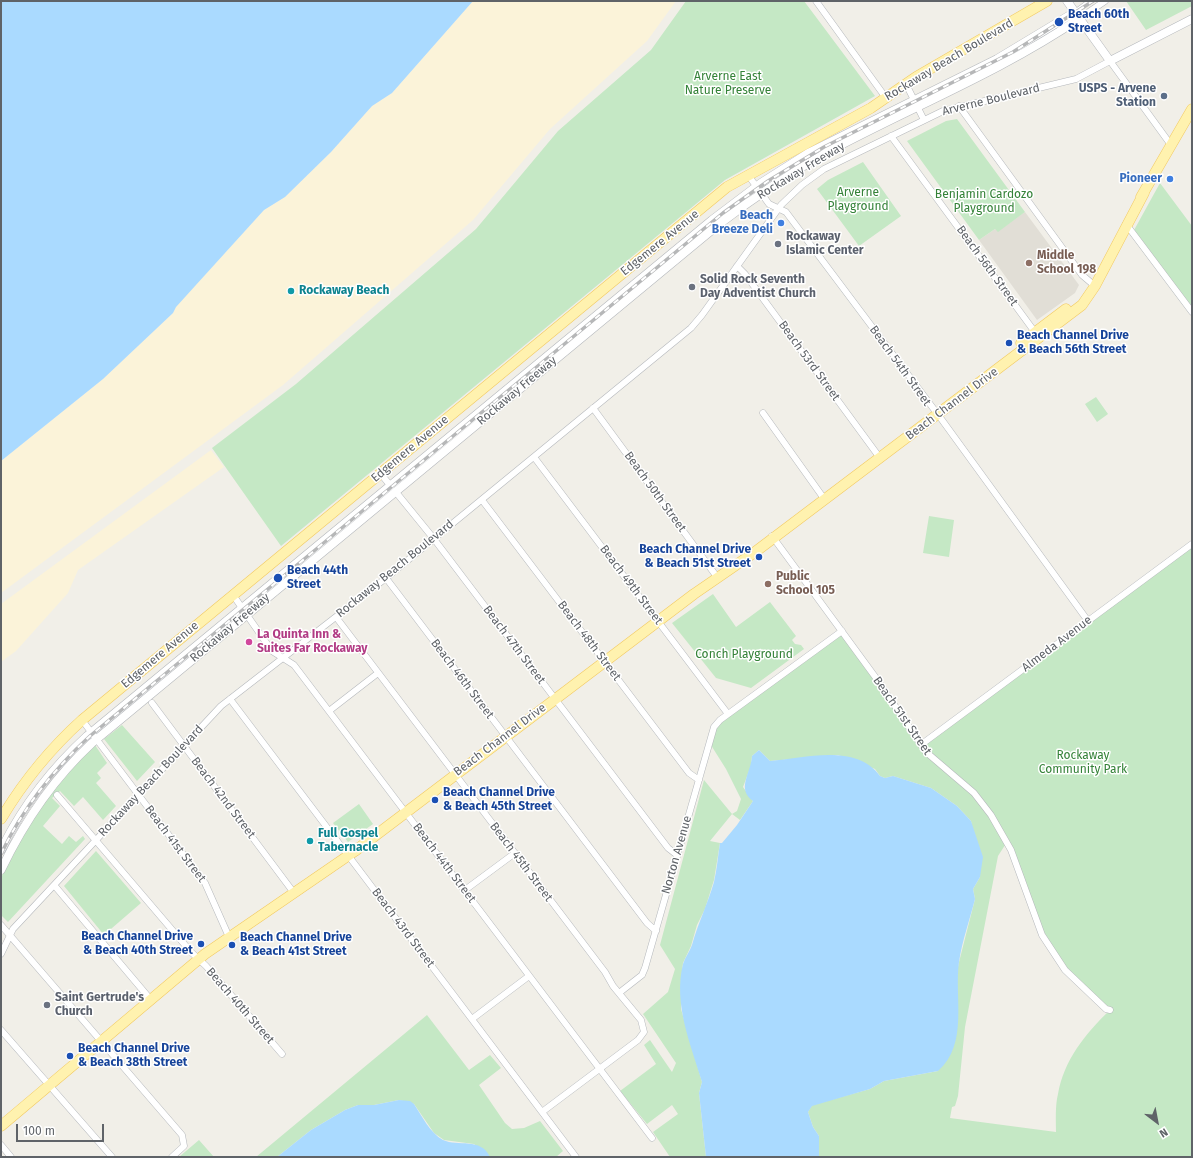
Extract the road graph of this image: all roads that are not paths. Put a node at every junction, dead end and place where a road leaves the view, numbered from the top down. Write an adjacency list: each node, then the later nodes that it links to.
1 (816, 1): 10 (street)
2 (1048, 1): 9 (main road, Rockaway Beach Boulevard)
3 (1067, 1): 6 (street)
4 (1090, 1): 6 (street, Rockaway Freeway)
5 (1105, 1): 6 (street, Rockaway Freeway)
6 (1078, 15): 8 (street); 11 (street, Rockaway Freeway); 13 (street, Rockaway Freeway)
7 (1192, 19): 8 (street, Arverne Boulevard)
8 (1110, 62): 12 (street, Arverne Boulevard); 18 (street)
9 (906, 84): 10 (main road, Rockaway Beach Boulevard); 11 (street)
10 (886, 98): 15 (main road, Rockaway Beach Boulevard)
11 (914, 100): 13 (street); 20 (street, Rockaway Freeway)
12 (959, 106): 16 (street, Arverne Boulevard); 24 (street)
13 (918, 108): 16 (street); 20 (street, Rockaway Freeway)
14 (1192, 109): 18 (main road, Beach Channel Drive)
15 (851, 118): 19 (main road, Edgemere Avenue)
16 (924, 120): 17 (street, Arverne Boulevard)
17 (891, 136): 21 (street, Arverne Boulevard); 26 (street, Beach 56th Street)
18 (1171, 145): 22 (main road, Beach Channel Drive)
19 (748, 175): 20 (street, Beach 54th Street); 32 (main road, Edgemere Avenue)
20 (759, 190): 21 (street, Beach 54th Street); 33 (street, Rockaway Freeway)
21 (778, 208): 23 (street, Rockaway Beach Boulevard); 29 (street, Beach 54th Street)
22 (1127, 224): 24 (main road, Beach Channel Drive); 25 (street)
23 (737, 266): 27 (street, Rockaway Beach Boulevard); 30 (street, Beach 53rd Street)
24 (1092, 284): 26 (main road, Beach Channel Drive)
25 (1192, 312)
26 (1037, 335): 29 (main road, Beach Channel Drive)
27 (594, 408): 31 (street, Rockaway Beach Boulevard); 39 (street, Beach 50th Street)
28 (763, 413): 34 (street)
29 (935, 413): 30 (main road, Beach Channel Drive); 45 (street, Beach 54th Street)
30 (878, 456): 34 (main road, Beach Channel Drive)
31 (534, 457): 35 (street, Rockaway Beach Boulevard); 44 (street, Beach 49th Street)
32 (380, 474): 33 (street, Beach 47th Street); 41 (main road, Edgemere Avenue)
33 (393, 488): 37 (street, Beach 47th Street); 42 (street, Rockaway Freeway)
34 (823, 498): 36 (main road, Beach Channel Drive)
35 (482, 500): 37 (street, Rockaway Beach Boulevard); 48 (street, Beach 48th Street)
36 (772, 536): 39 (main road, Beach Channel Drive); 46 (street, Beach 51st Street)
37 (434, 539): 40 (street, Rockaway Beach Boulevard); 51 (street, Beach 47th Street)
38 (1192, 544): 45 (street, Almeda Avenue)
39 (717, 577): 44 (main road, Beach Channel Drive)
40 (386, 578): 43 (street, Rockaway Beach Boulevard); 57 (street, Beach 46th Street)
41 (233, 595): 42 (street, Beach 44th Street); 55 (main road, Edgemere Avenue)
42 (244, 611): 47 (street, Beach 44th Street); 56 (street, Rockaway Freeway)
43 (336, 617): 47 (street, Rockaway Beach Boulevard); 49 (street, Beach 45th Street)
44 (658, 621): 48 (main road, Beach Channel Drive); 54 (street, Beach 49th Street)
45 (1088, 621): 58 (street, Almeda Avenue)
46 (842, 631): 54 (street, Norton Avenue); 58 (street, Beach 51st Street)
47 (283, 658): 50 (street, Rockaway Beach Boulevard); 53 (street, Beach 44th Street)
48 (604, 661): 51 (main road, Beach Channel Drive); 61 (street, Beach 48th Street)
49 (378, 673): 53 (street); 60 (street, Beach 45th Street)
50 (230, 698): 59 (street, Rockaway Beach Boulevard); 69 (street, Beach 43rd Street)
51 (555, 699): 57 (main road, Beach Channel Drive); 70 (street, Beach 47th Street)
52 (152, 703): 59 (street, Beach 42nd Street)
53 (329, 711): 64 (street, Beach 44th Street)
54 (728, 714): 61 (street, Norton Avenue)
55 (82, 720): 56 (street, Beach 41st Street); 65 (main road, Edgemere Avenue)
56 (94, 735): 63 (street, Beach 41st Street); 67 (street, Rockaway Freeway); 71 (street, Rockaway Freeway)
57 (506, 736): 60 (main road, Beach Channel Drive); 76 (street, Beach 46th Street)
58 (922, 744): 84 (street, Beach 51st Street)
59 (184, 746): 63 (street, Rockaway Beach Boulevard); 74 (street, Beach 42nd Street)
60 (456, 774): 64 (main road, Beach Channel Drive); 68 (street, Beach 45th Street)
61 (699, 780): 70 (street, Norton Avenue)
62 (57, 795): 66 (street, Beach 40th Street)
63 (138, 795): 66 (street, Rockaway Beach Boulevard); 78 (street, Beach 41st Street)
64 (406, 813): 69 (main road, Beach Channel Drive); 73 (street, Beach 44th Street)
65 (1, 819)
66 (96, 840): 72 (street, Rockaway Beach Boulevard); 80 (street, Beach 40th Street)
67 (1, 850)
68 (515, 853): 73 (street); 82 (street, Beach 45th Street)
69 (349, 855): 74 (main road, Beach Channel Drive); 85 (street, Beach 43rd Street)
70 (677, 855): 76 (street, Norton Avenue)
71 (1, 870)
72 (54, 885): 77 (street, Rockaway Beach Boulevard); 83 (street)
73 (465, 890): 81 (street, Beach 44th Street)
74 (294, 893): 78 (main road, Beach Channel Drive)
75 (1, 925): 77 (street)
76 (656, 931): 82 (street, Norton Avenue)
77 (9, 935): 79 (street, Rockaway Beach Boulevard); 87 (street)
78 (230, 937): 80 (main road, Beach Channel Drive)
79 (1, 954)
80 (198, 959): 83 (main road, Beach Channel Drive); 88 (street, Beach 40th Street)
81 (529, 976): 85 (street); 89 (street, Beach 44th Street)
82 (619, 993): 89 (street, Beach 45th Street)
83 (151, 1000): 87 (main road, Beach Channel Drive)
84 (1110, 1010)
85 (472, 1019): 91 (street, Beach 43rd Street)
86 (1, 1030): 90 (street)
87 (101, 1042): 90 (main road, Beach Channel Drive); 97 (street)
88 (282, 1054)
89 (600, 1069): 91 (street); 93 (street, Beach 44th Street)
90 (50, 1085): 92 (main road, Beach Channel Drive); 96 (street)
91 (542, 1112): 98 (street, Beach 43rd Street)
92 (1, 1126)
93 (652, 1138)
94 (1, 1145): 95 (street)
95 (11, 1157)
96 (112, 1157)
97 (172, 1157)
98 (576, 1157)

